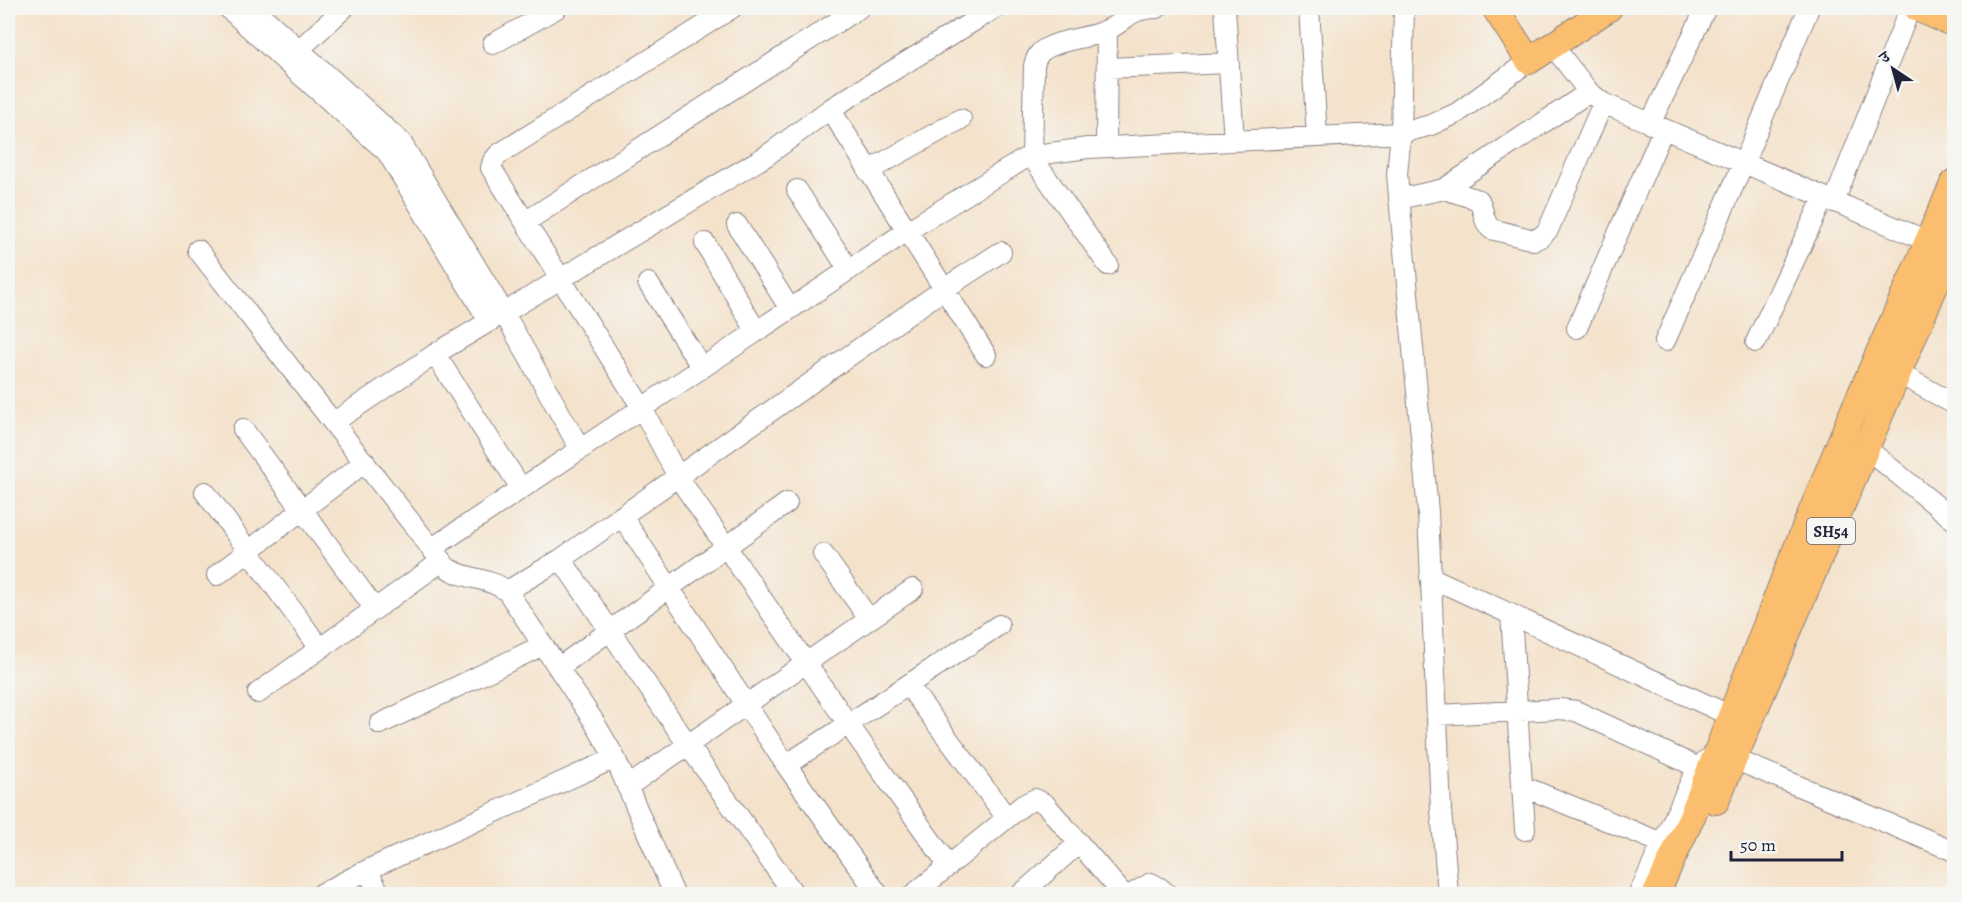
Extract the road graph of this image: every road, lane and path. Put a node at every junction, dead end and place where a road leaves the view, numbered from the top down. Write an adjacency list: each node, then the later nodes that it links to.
1 (228, 8): 22 (street)
2 (253, 8): 22 (street)
3 (344, 8): 22 (street)
4 (557, 8): 20 (street)
5 (732, 8): 42 (street)
6 (859, 8): 42 (street)
7 (995, 8): 27 (street)
8 (1157, 8): 19 (street)
9 (1225, 8): 24 (street)
10 (1310, 8): 31 (street)
11 (1404, 8): 30 (street)
12 (1495, 8): 23 (main road)
13 (1609, 8): 21 (main road)
14 (1706, 8): 29 (street)
15 (1809, 8): 35 (street)
16 (1910, 8): 41 (street)
17 (1917, 8): 18 (main road)
18 (1954, 24)
19 (1107, 30): 25 (street); 34 (street)
20 (494, 44)
21 (1553, 46): 23 (main road); 26 (street)
22 (292, 56): 55 (street)
23 (1529, 62): 30 (street)
24 (1229, 63): 25 (street); 32 (street)
25 (1107, 68): 33 (street)
26 (1596, 98): 29 (street); 38 (street); 38 (street)
27 (830, 109): 36 (street); 51 (street)
28 (962, 118): 36 (street)
29 (1656, 127): 35 (street); 56 (street)
30 (1401, 133): 31 (street); 40 (street)
31 (1317, 137): 32 (street)
32 (1234, 141): 33 (street)
33 (1106, 147): 34 (street)
34 (1032, 157): 44 (street); 49 (street)
35 (1743, 164): 41 (street); 58 (street)
36 (868, 171): 44 (street)
37 (1954, 182): 46 (main road, SH54)
38 (1444, 189): 40 (street)
39 (797, 190): 50 (street)
40 (1399, 199): 84 (street)
41 (1829, 200): 46 (street); 59 (street)
42 (525, 222): 51 (street)
43 (737, 225): 54 (street)
44 (907, 231): 50 (street); 53 (street)
45 (705, 243): 57 (street)
46 (1944, 244): 63 (main road, SH54); 85 (main road, SH54)
47 (198, 250): 66 (street)
48 (1001, 252): 53 (street)
49 (1108, 265)
50 (849, 270): 54 (street)
51 (561, 279): 55 (street); 65 (street)
52 (648, 282): 62 (street)
53 (944, 289): 61 (street); 71 (street)
54 (790, 309): 57 (street)
55 (497, 317): 60 (street); 69 (street)
56 (1577, 328)
57 (756, 331): 62 (street)
58 (1665, 341)
59 (1756, 342)
60 (435, 354): 66 (street); 72 (street)
61 (986, 356)
62 (702, 368): 65 (street)
63 (1898, 373): 64 (street); 68 (main road, SH54)
64 (1954, 404)
65 (642, 408): 69 (street); 71 (street)
66 (334, 422): 70 (street)
67 (243, 429): 75 (street)
68 (1866, 448): 77 (street); 85 (main road, SH54)
69 (580, 449): 72 (street)
70 (365, 462): 75 (street); 81 (street)
71 (678, 477): 76 (street); 78 (street)
72 (521, 489): 81 (street)
73 (205, 492): 79 (street)
74 (787, 503): 78 (street)
75 (303, 510): 79 (street); 89 (street)
76 (622, 516): 82 (street); 86 (street)
77 (1954, 520)
78 (726, 547): 86 (street); 96 (street)
79 (247, 552): 83 (street); 95 (street)
80 (823, 554): 91 (street)
81 (436, 555): 88 (street); 89 (street)
82 (561, 559): 88 (street); 93 (street)
83 (217, 575)
84 (1430, 577): 90 (street); 102 (street)
85 (1796, 583): 103 (main road, SH54)
86 (670, 588): 93 (street); 100 (street)
87 (913, 589): 91 (street)
88 (507, 591): 94 (street)
89 (375, 609): 95 (street)
90 (1511, 614): 101 (street); 103 (street)
91 (869, 619): 96 (street)
92 (999, 625): 98 (street)
93 (610, 631): 97 (street); 106 (street)
94 (543, 645): 97 (street); 104 (street)
95 (320, 648): 99 (street)
96 (806, 663): 100 (street); 105 (street)
97 (558, 668): 107 (street)
98 (908, 685): 105 (street); 112 (street)
99 (258, 693)
100 (746, 704): 106 (street); 109 (street)
101 (1518, 711): 102 (street); 108 (street); 110 (street)
102 (1437, 715): 130 (street)
103 (1740, 720): 108 (main road, SH54)
104 (380, 724)
105 (848, 724): 109 (street); 118 (street)
106 (688, 745): 111 (street); 124 (street)
107 (615, 758): 111 (street); 119 (street)
108 (1716, 761): 113 (main road, SH54); 116 (street); 117 (street)
109 (786, 765): 125 (street)
110 (1522, 786): 114 (street); 116 (street)
111 (627, 787): 123 (street)
112 (1007, 818): 115 (street); 118 (street)
113 (1700, 818): 132 (main road, SH54); 133 (main road, SH54)
114 (1525, 830)
115 (1079, 843): 126 (street); 127 (street)
116 (1662, 843): 131 (street)
117 (1954, 851)
118 (949, 866): 120 (street)
119 (367, 870): 121 (street); 122 (street)
120 (927, 891)
121 (321, 894)
122 (380, 894)
123 (674, 894)
124 (794, 894)
125 (878, 894)
126 (1021, 894)
127 (1123, 894)
128 (1132, 894): 129 (street)
129 (1167, 894)
130 (1448, 894)
131 (1639, 894)
132 (1656, 894)
133 (1675, 894)

